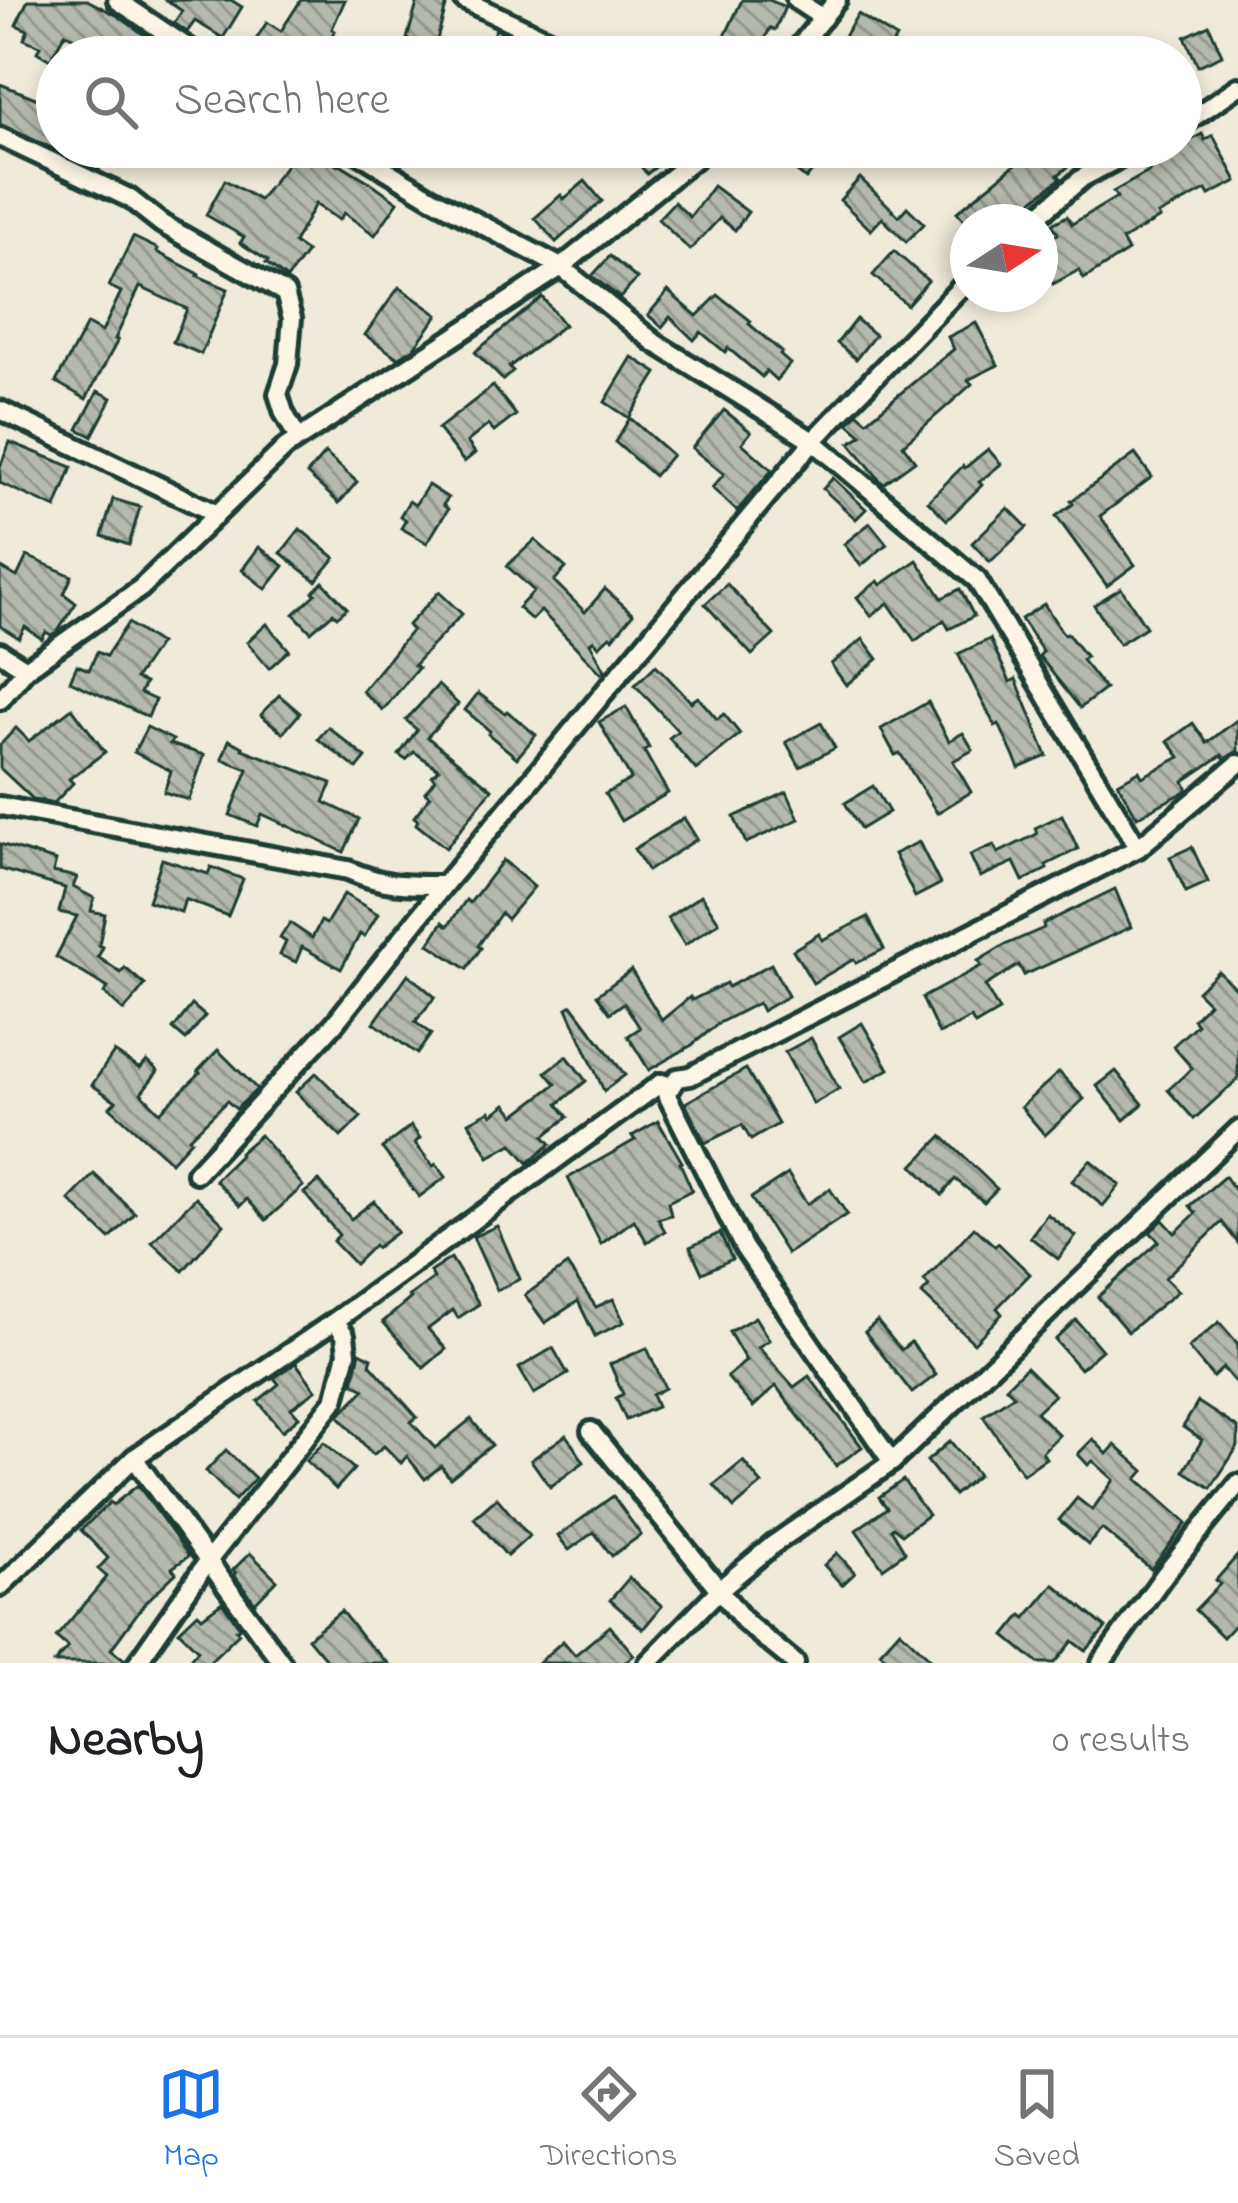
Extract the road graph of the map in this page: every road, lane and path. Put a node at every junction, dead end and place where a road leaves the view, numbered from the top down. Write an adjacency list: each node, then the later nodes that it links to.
1 (117, 0): 6 (street)
2 (464, 0): 7 (street)
3 (796, 0): 5 (street)
4 (837, 0): 5 (street)
5 (823, 18): 8 (street)
6 (171, 36)
7 (540, 36)
8 (808, 36)
9 (1238, 87): 10 (street)
10 (1202, 112)
11 (0, 137): 12 (street)
12 (36, 154)
13 (66, 168): 21 (street)
14 (382, 168): 18 (street)
15 (683, 168): 18 (street)
16 (1101, 168): 17 (street)
17 (1052, 204)
18 (562, 267): 21 (street); 22 (street)
19 (950, 299): 22 (street)
20 (0, 410): 23 (street)
21 (298, 438): 23 (street)
22 (813, 441): 29 (street); 30 (street)
23 (215, 513): 25 (street)
24 (0, 652): 25 (street)
25 (26, 669): 26 (street)
26 (0, 700)
27 (1238, 764): 29 (street)
28 (0, 806): 30 (street)
29 (1138, 848): 31 (street)
30 (444, 885): 33 (street)
31 (661, 1083): 34 (street); 37 (street)
32 (1238, 1130): 37 (street)
33 (196, 1173)
34 (335, 1322): 36 (street); 39 (street)
35 (591, 1431): 41 (street)
36 (134, 1458): 39 (street); 40 (street)
37 (892, 1462): 41 (street)
38 (1238, 1484): 46 (street)
39 (208, 1561): 42 (street); 43 (street)
40 (0, 1588)
41 (720, 1589): 44 (street); 45 (street)
42 (137, 1663)
43 (282, 1663)
44 (648, 1663)
45 (795, 1663)
46 (1101, 1663)

